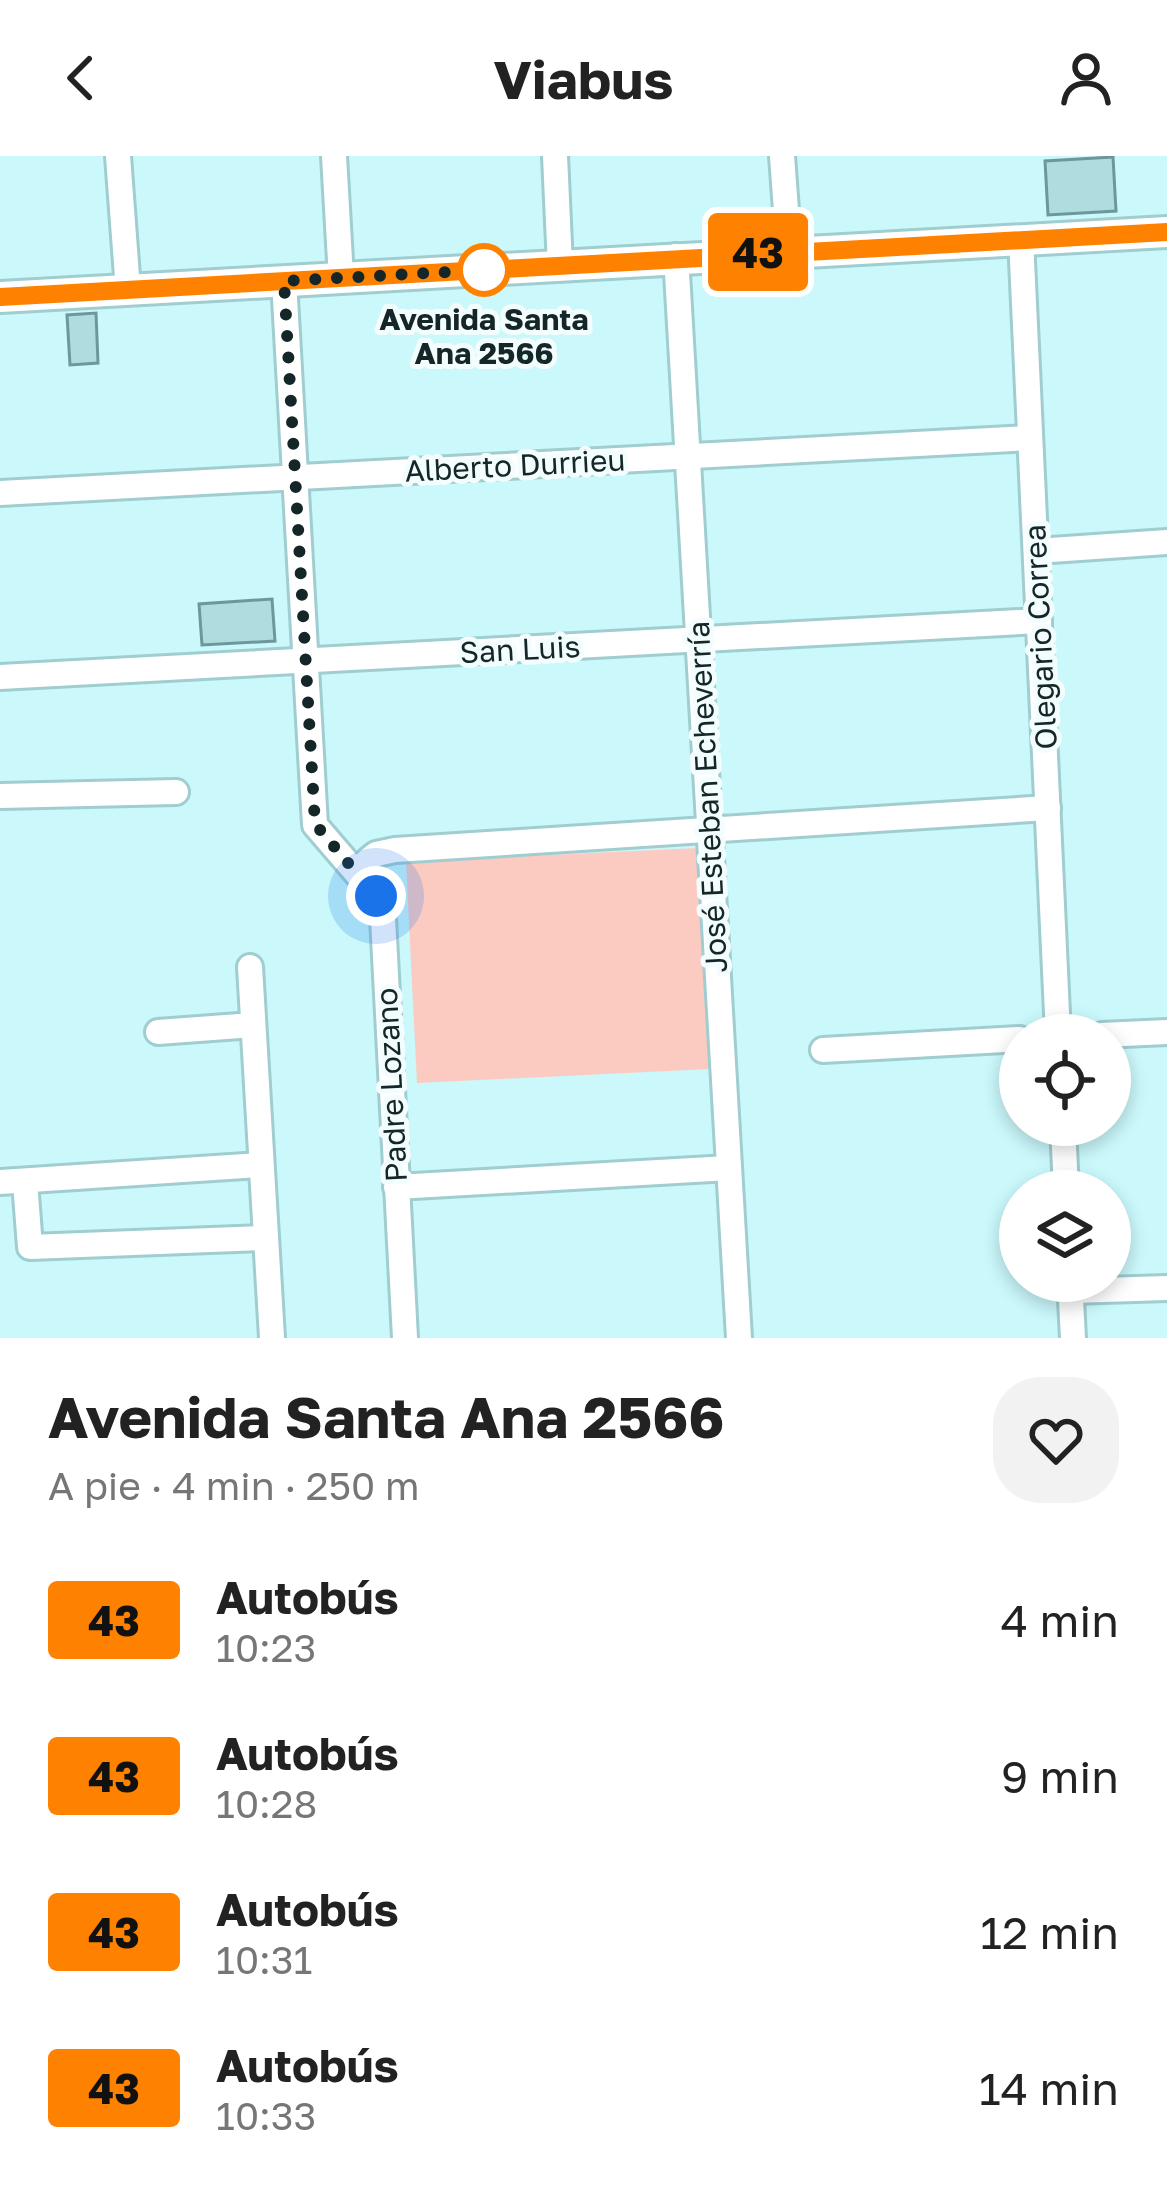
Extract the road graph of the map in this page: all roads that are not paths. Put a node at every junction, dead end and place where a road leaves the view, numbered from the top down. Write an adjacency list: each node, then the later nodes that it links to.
1 (118, 156): 12 (street)
2 (334, 156): 10 (street)
3 (555, 156): 9 (street)
4 (782, 156): 7 (street)
5 (1167, 232): 6 (main road)
6 (1021, 239): 7 (main road); 14 (street, Olegario Correa)
7 (789, 251): 8 (main road)
8 (676, 256): 9 (main road); 15 (street, José Esteban Echeverría)
9 (560, 266): 10 (main road)
10 (341, 278): 11 (main road)
11 (284, 281): 12 (main road); 16 (street, Padre Lozano)
12 (128, 290): 13 (main road)
13 (0, 297)
14 (1030, 438): 15 (street, Alberto Durrieu); 19 (street, Olegario Correa)
15 (688, 456): 16 (street, Alberto Durrieu); 21 (street, José Esteban Echeverría)
16 (296, 477): 17 (street, Alberto Durrieu); 22 (street, Padre Lozano)
17 (0, 493)
18 (1167, 542): 19 (street)
19 (1036, 551): 20 (street, Olegario Correa)
20 (1039, 621): 21 (street, San Luis); 26 (street, Olegario Correa)
21 (698, 639): 22 (street, San Luis); 27 (street, José Esteban Echeverría)
22 (307, 661): 23 (street, San Luis); 28 (street, Padre Lozano)
23 (0, 677)
24 (176, 792): 25 (street)
25 (0, 796)
26 (1048, 808): 27 (street); 30 (street, Olegario Correa)
27 (709, 830): 28 (street); 38 (street, José Esteban Echeverría)
28 (355, 871): 40 (street, Padre Lozano)
29 (250, 967): 31 (street)
30 (1057, 1014)
31 (253, 1025): 32 (street); 37 (street)
32 (158, 1032)
33 (1167, 1032): 34 (street)
34 (1131, 1034)
35 (999, 1040): 36 (street)
36 (823, 1050)
37 (260, 1166): 39 (street); 41 (street)
38 (729, 1168): 40 (street); 47 (street, José Esteban Echeverría)
39 (12, 1182): 41 (street)
40 (396, 1187): 46 (street, Padre Lozano)
41 (265, 1238): 45 (street)
42 (1131, 1287): 43 (street)
43 (1167, 1288)
44 (1071, 1302): 48 (street)
45 (272, 1338)
46 (405, 1338)
47 (739, 1338)
48 (1073, 1338)

